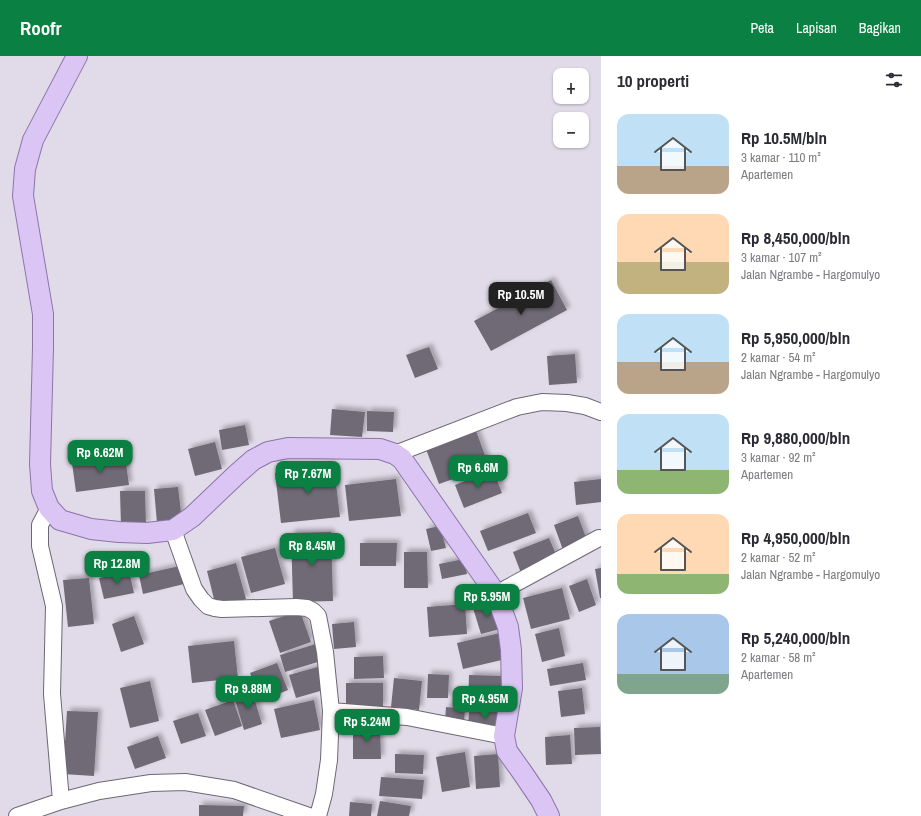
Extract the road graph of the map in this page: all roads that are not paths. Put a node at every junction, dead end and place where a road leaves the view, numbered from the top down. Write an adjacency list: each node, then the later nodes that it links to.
1 (77, 56): 4 (main road)
2 (601, 412): 3 (street)
3 (395, 454): 5 (main road); 7 (main road)
4 (49, 508): 5 (main road); 10 (street)
5 (173, 530): 8 (street)
6 (598, 538): 7 (street)
7 (496, 594): 9 (main road)
8 (331, 711): 9 (street); 13 (street)
9 (504, 736): 14 (main road)
10 (61, 801): 11 (street); 12 (street)
11 (17, 816)
12 (309, 816)
13 (318, 816)
14 (549, 816)

